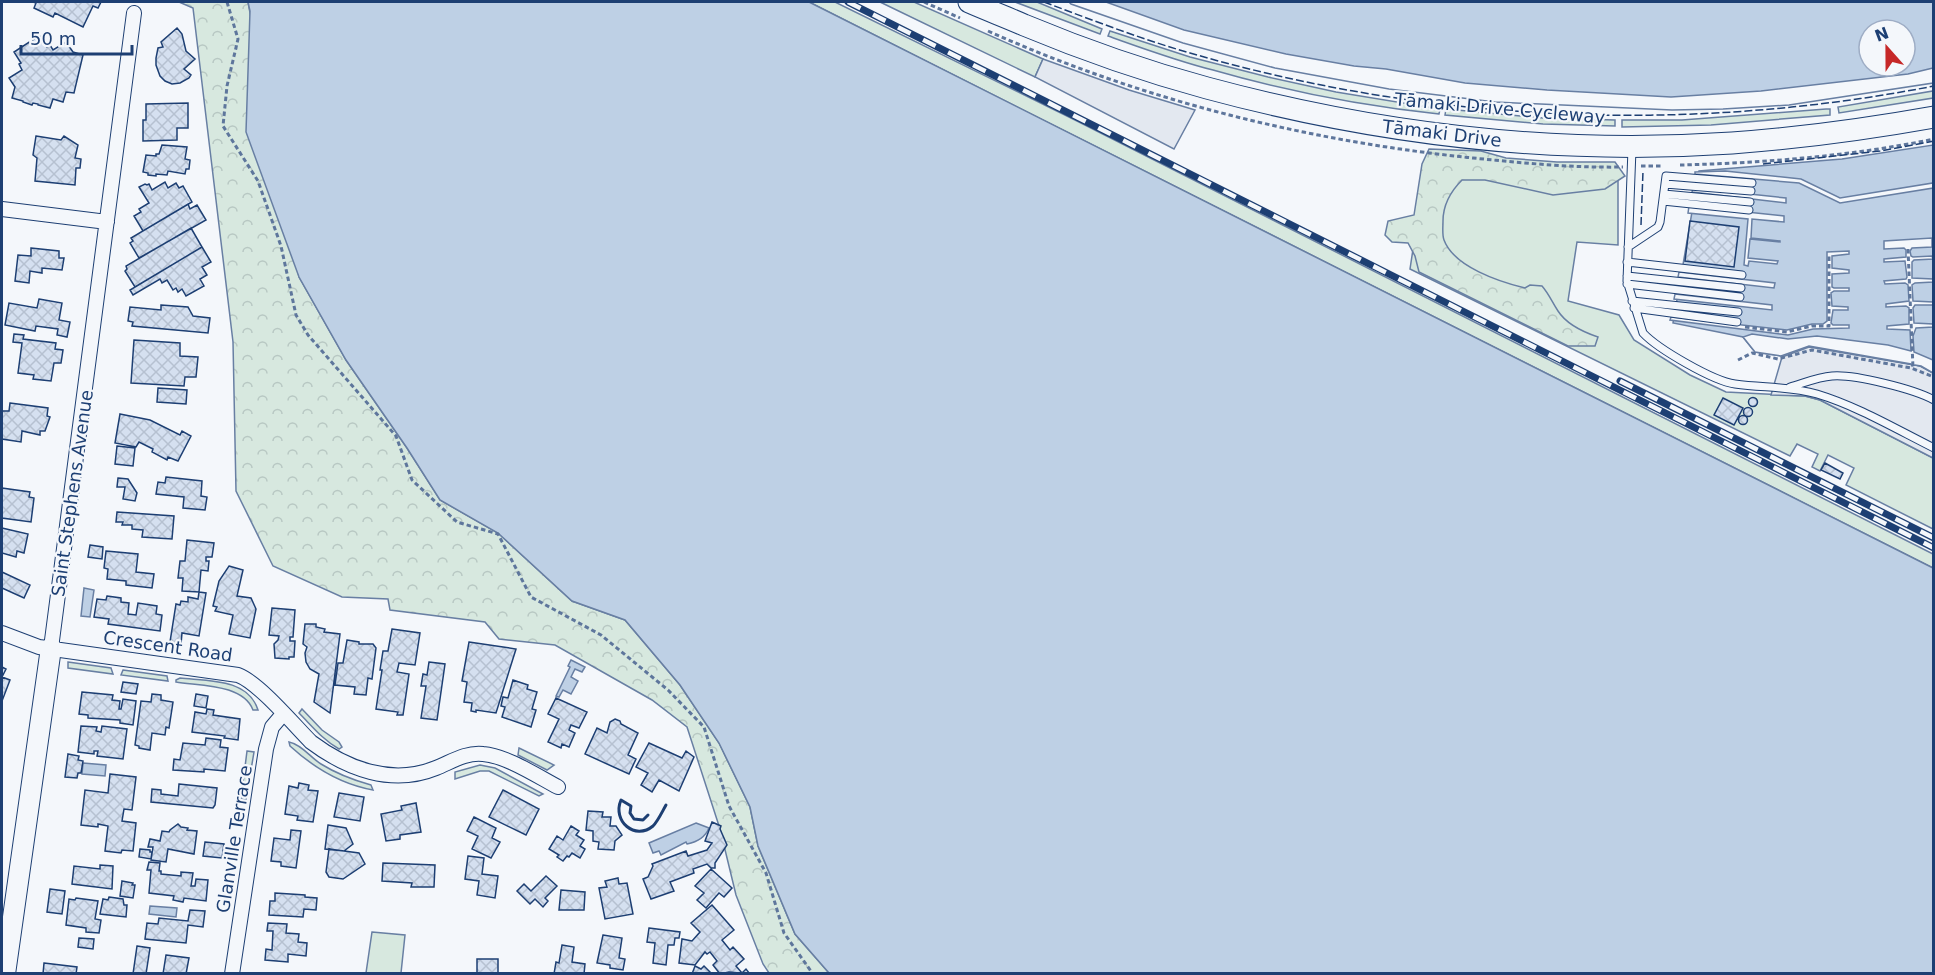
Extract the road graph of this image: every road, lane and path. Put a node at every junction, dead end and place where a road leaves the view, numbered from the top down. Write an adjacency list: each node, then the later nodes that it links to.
1 (227, 2): 35 (path)
2 (969, 2): 5 (main road, Tāmaki Drive)
3 (134, 13): 10 (street, Saint Stephens Avenue)
4 (1934, 117): 5 (main road, Tāmaki Drive)
5 (1632, 146): 11 (lane)
6 (1751, 187): 7 (lane)
7 (1664, 197): 8 (lane); 11 (lane)
8 (1749, 206)
9 (2, 209): 10 (street)
10 (107, 222): 30 (street, Saint Stephens Avenue)
11 (1628, 247): 14 (lane)
12 (1908, 249): 24 (path)
13 (1829, 254): 22 (path)
14 (1627, 262): 15 (lane); 16 (lane)
15 (1742, 275)
16 (1627, 276): 17 (lane); 18 (lane)
17 (1627, 284): 19 (lane); 20 (lane)
18 (1741, 288)
19 (1740, 297)
20 (1633, 305): 21 (lane); 22 (lane); 26 (lane)
21 (1738, 312)
22 (1739, 324)
23 (1737, 360): 24 (path)
24 (1913, 367): 25 (path)
25 (1934, 377)
26 (1788, 387): 27 (lane); 28 (lane)
27 (1934, 400)
28 (1934, 448)
29 (2, 633): 30 (street, Crescent Road)
30 (51, 648): 31 (street, Crescent Road); 33 (street, Saint Stephens Avenue)
31 (284, 714): 32 (street, Crescent Road); 34 (street, Glanville Terrace)
32 (558, 787)
33 (5, 974)
34 (232, 974)
35 (813, 974)

